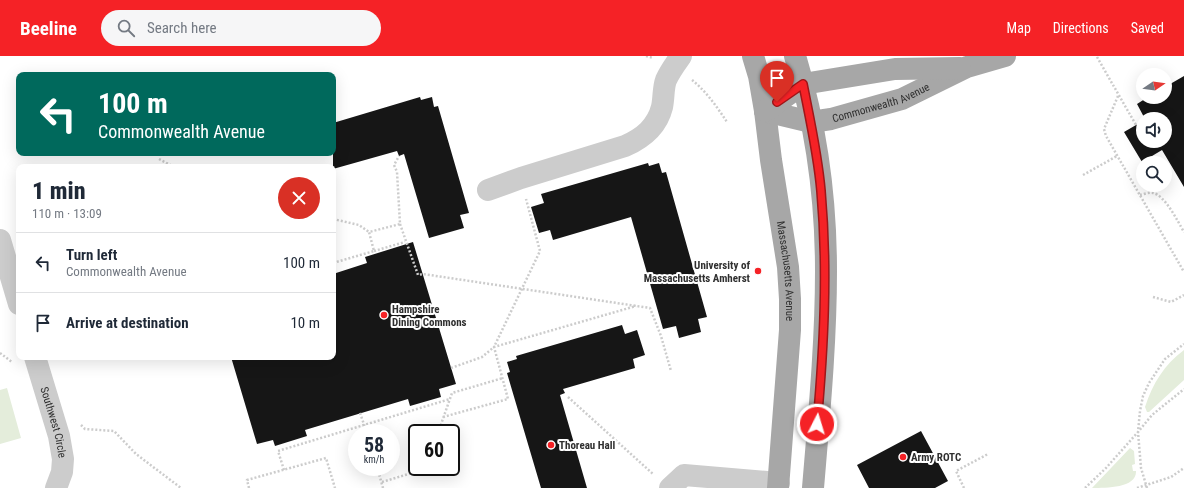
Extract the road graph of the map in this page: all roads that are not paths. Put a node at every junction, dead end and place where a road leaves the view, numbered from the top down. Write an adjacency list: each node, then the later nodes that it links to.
1 (753, 56): 7 (main road, Massachusetts Avenue)
2 (795, 56): 6 (main road)
3 (1005, 56): 5 (main road, Commonwealth Avenue)
4 (684, 66): 9 (street)
5 (967, 67): 6 (main road, Commonwealth Avenue); 8 (main road, Commonwealth Avenue)
6 (803, 84): 7 (main road, Commonwealth Avenue); 8 (main road)
7 (765, 111): 8 (main road, Commonwealth Avenue); 14 (main road, Massachusetts Avenue)
8 (811, 122): 16 (main road)
9 (488, 190)
10 (0, 240): 11 (street)
11 (16, 294)
12 (26, 362): 15 (street, Southwest Circle)
13 (663, 483): 14 (street)
14 (779, 485)
15 (56, 488)
16 (813, 488)

